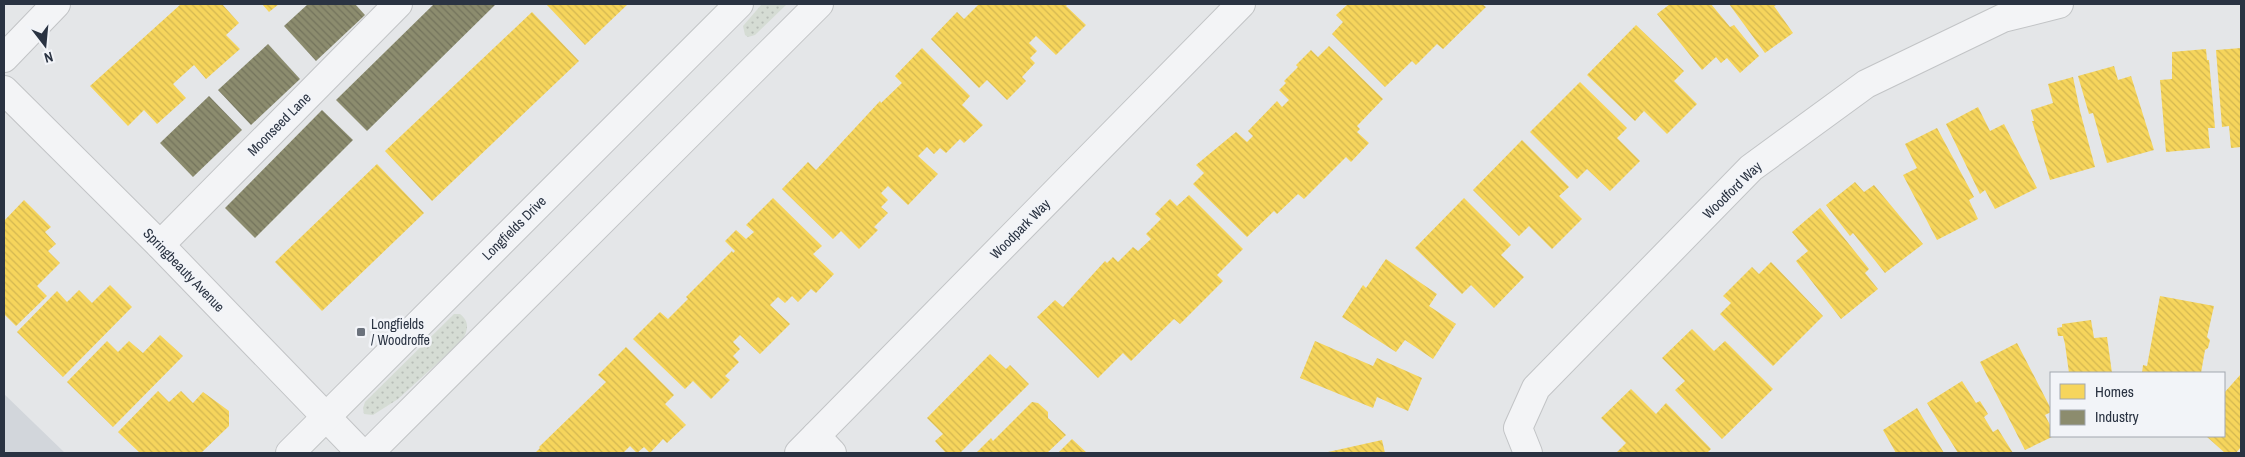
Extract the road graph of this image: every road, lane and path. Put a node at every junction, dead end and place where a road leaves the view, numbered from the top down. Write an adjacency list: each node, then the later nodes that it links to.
1 (56, 4): 7 (street)
2 (398, 4): 9 (street, Moonseed Lane)
3 (739, 4): 10 (street, Longfields Drive)
4 (819, 4): 14 (street)
5 (1241, 4): 11 (street, Woodpark Way)
6 (2058, 4): 15 (street, Woodford Way)
7 (4, 58)
8 (4, 90): 9 (street, Springbeauty Avenue)
9 (160, 245): 10 (street, Springbeauty Avenue)
10 (326, 416): 12 (street, Longfields Drive); 13 (street, Springbeauty Avenue)
11 (815, 448)
12 (290, 453)
13 (361, 453)
14 (369, 453)
15 (1528, 453)

